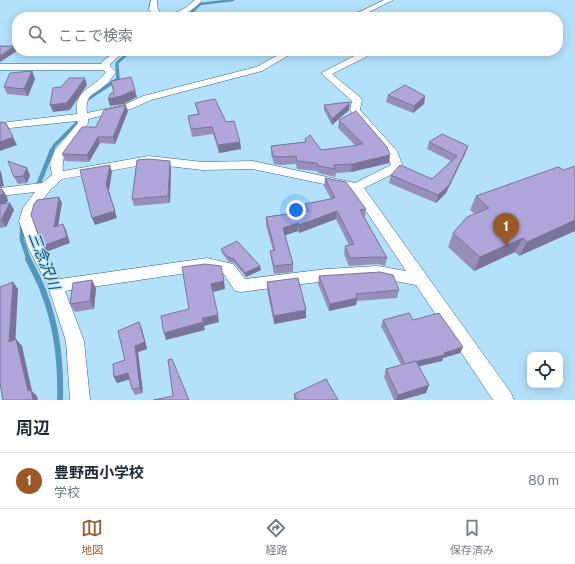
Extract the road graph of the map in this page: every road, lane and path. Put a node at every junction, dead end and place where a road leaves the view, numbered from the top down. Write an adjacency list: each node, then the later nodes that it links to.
1 (154, 0): 4 (street)
2 (199, 0): 5 (street)
3 (390, 0): 6 (street)
4 (156, 12)
5 (183, 12)
6 (364, 12)
7 (115, 56): 11 (street)
8 (283, 56): 12 (street)
9 (361, 56): 15 (street)
10 (0, 67): 11 (street)
11 (105, 67): 12 (street)
12 (82, 117): 13 (street); 14 (street)
13 (0, 126)
14 (58, 176): 15 (street); 16 (street)
15 (356, 187): 18 (street)
16 (40, 188): 17 (street); 19 (street)
17 (0, 192)
18 (421, 280): 19 (street); 21 (street)
19 (56, 286): 20 (street)
20 (80, 400)
21 (504, 400)

